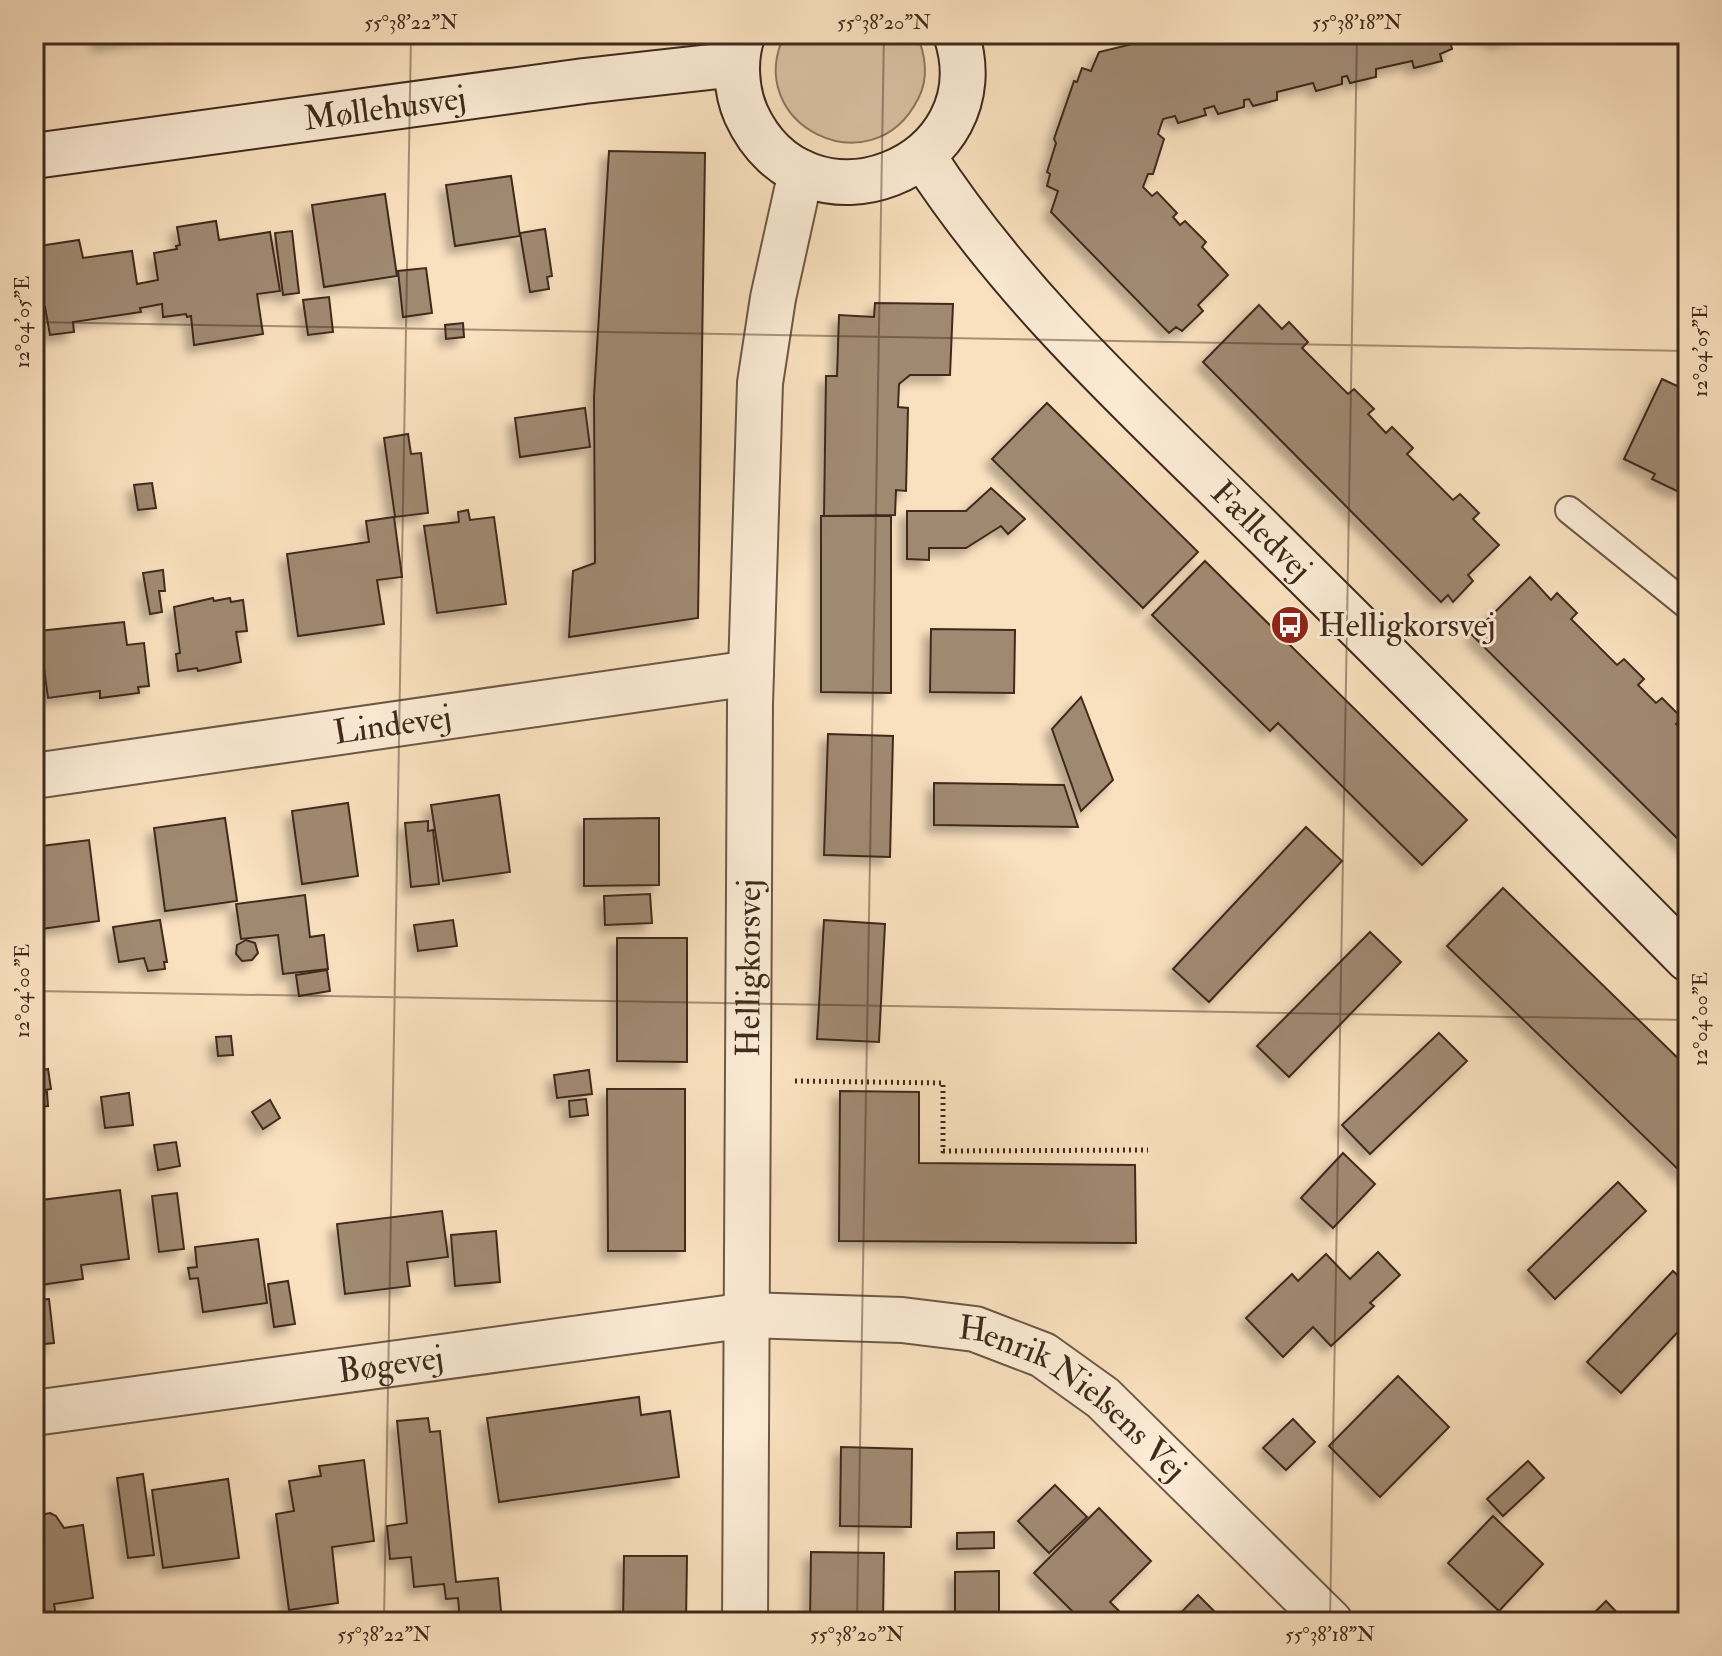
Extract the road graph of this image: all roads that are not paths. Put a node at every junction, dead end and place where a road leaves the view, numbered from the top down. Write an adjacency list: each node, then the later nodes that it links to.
1 (956, 34): 4 (street)
2 (740, 49): 3 (street, Møllehusvej); 5 (street)
3 (34, 156)
4 (923, 156): 5 (street); 10 (street, Fælledvej)
5 (801, 172): 8 (street, Helligkorsvej)
6 (1569, 510): 7 (lane)
7 (1688, 606)
8 (751, 673): 9 (street, Lindevej); 11 (street, Helligkorsvej)
9 (34, 776)
10 (1688, 959)
11 (748, 1315): 12 (street, Bøgevej); 13 (street, Helligkorsvej); 14 (street, Henrik Nielsens Vej)
12 (34, 1413)
13 (745, 1622)
14 (1330, 1622)

